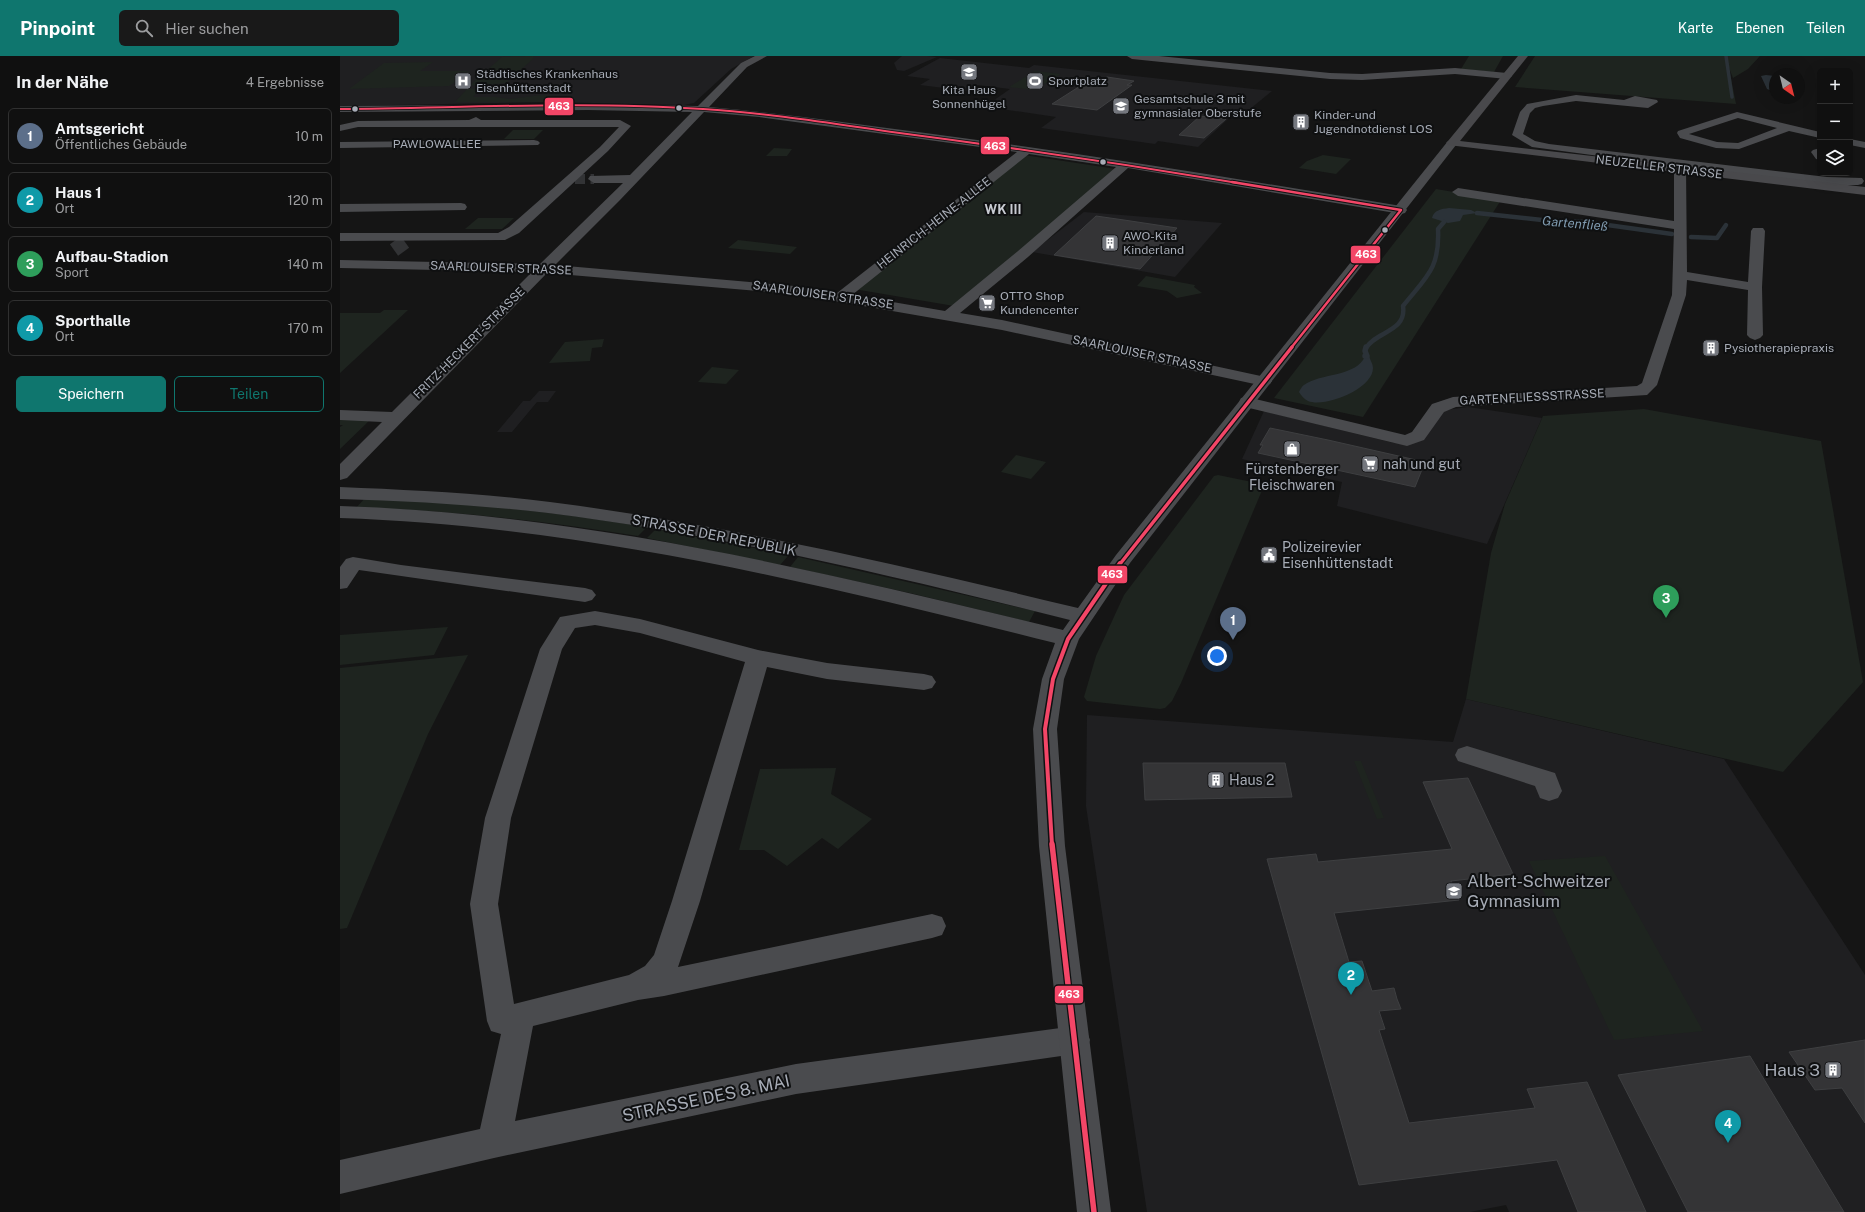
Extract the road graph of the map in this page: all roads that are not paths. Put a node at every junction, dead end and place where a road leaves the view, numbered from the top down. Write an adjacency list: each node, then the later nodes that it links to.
1 (762, 56): 8 (street, FRITZ-HECKERT-STRASSE)
2 (1132, 56): 4 (street)
3 (1523, 56): 4 (main road)
4 (1507, 76): 15 (main road)
5 (1625, 103): 20 (street)
6 (490, 107): 7 (street); 8 (street); 9 (street)
7 (340, 109)
8 (700, 109): 18 (street); 22 (street, FRITZ-HECKERT-STRASSE)
9 (476, 120): 10 (street); 30 (street, SAARLOUISER STRASSE)
10 (340, 128)
11 (1787, 128): 11 (street); 12 (street)
12 (1817, 134)
13 (534, 143): 16 (street, PAWLOWALLEE)
14 (1853, 143): 17 (street)
15 (1452, 144): 20 (main road, NEUZELLER STRASSE); 27 (street)
16 (340, 145)
17 (1865, 145)
18 (1027, 150): 19 (street); 37 (street, HEINRICH-HEINE-ALLEE)
19 (1125, 165): 27 (street); 38 (street)
20 (1679, 166): 23 (main road, NEUZELLER STRASSE); 28 (street, GARTENFLIESSSTRASSE)
21 (594, 179): 22 (street)
22 (632, 180): 34 (street, FRITZ-HECKERT-STRASSE)
23 (1862, 185)
24 (1458, 192): 28 (street)
25 (461, 207): 26 (street)
26 (340, 208)
27 (1401, 210): 40 (street)
28 (1682, 226): 35 (street, GARTENFLIESSSTRASSE)
29 (1758, 231): 36 (street)
30 (340, 237)
31 (389, 254): 33 (street)
32 (340, 264): 33 (street, SAARLOUISER STRASSE)
33 (375, 264): 34 (street, SAARLOUISER STRASSE)
34 (543, 268): 37 (street, SAARLOUISER STRASSE); 43 (street, FRITZ-HECKERT-STRASSE)
35 (1679, 275): 36 (street); 41 (street, GARTENFLIESSSTRASSE)
36 (1755, 287): 39 (street)
37 (841, 297): 38 (street, SAARLOUISER STRASSE)
38 (949, 315): 40 (street, SAARLOUISER STRASSE)
39 (1756, 335)
40 (1264, 381): 41 (street)
41 (1247, 402): 50 (street)
42 (340, 415): 43 (street)
43 (396, 417): 44 (street, FRITZ-HECKERT-STRASSE)
44 (340, 474)
45 (340, 493): 50 (street, STRASSE DER REPUBLIK)
46 (340, 512): 51 (street, STRASSE DER REPUBLIK)
47 (346, 562): 48 (street); 49 (street)
48 (340, 583)
49 (585, 595)
50 (1083, 616): 51 (street)
51 (1068, 639): 59 (street)
52 (758, 658): 53 (street); 57 (street); 58 (street)
53 (924, 682)
54 (1467, 755): 55 (street)
55 (1549, 791)
56 (932, 926): 57 (street)
57 (636, 987): 58 (street)
58 (520, 1016): 60 (street)
59 (1075, 1040): 60 (street, STRASSE DES 8. MAI); 62 (street)
60 (494, 1142): 61 (street, STRASSE DES 8. MAI)
61 (340, 1177)
62 (1094, 1212)

